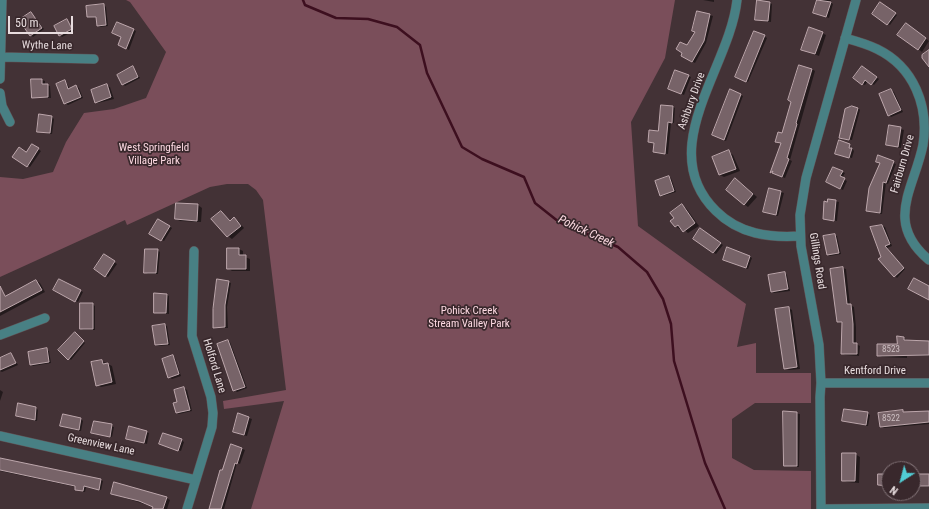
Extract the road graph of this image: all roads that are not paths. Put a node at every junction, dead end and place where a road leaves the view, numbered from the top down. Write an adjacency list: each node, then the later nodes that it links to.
1 (2, 0): 5 (street)
2 (737, 0): 10 (street, Ashbury Drive)
3 (856, 0): 4 (street, Gillings Road)
4 (845, 38): 10 (street, Gillings Road); 12 (street, Fairburn Drive)
5 (0, 57): 6 (street, Wythe Lane); 7 (street)
6 (94, 59)
7 (0, 80)
8 (0, 93): 9 (street)
9 (10, 122)
10 (800, 236): 15 (street, Gillings Road)
11 (194, 251): 18 (street, Holford Lane)
12 (929, 260)
13 (45, 318): 14 (street)
14 (0, 334)
15 (821, 383): 16 (street, Kentford Drive); 21 (street, Gillings Road)
16 (929, 383)
17 (0, 436): 18 (street, Greenview Lane)
18 (196, 480): 20 (street, Holford Lane)
19 (929, 508): 21 (street)
20 (187, 509)
21 (821, 509)

